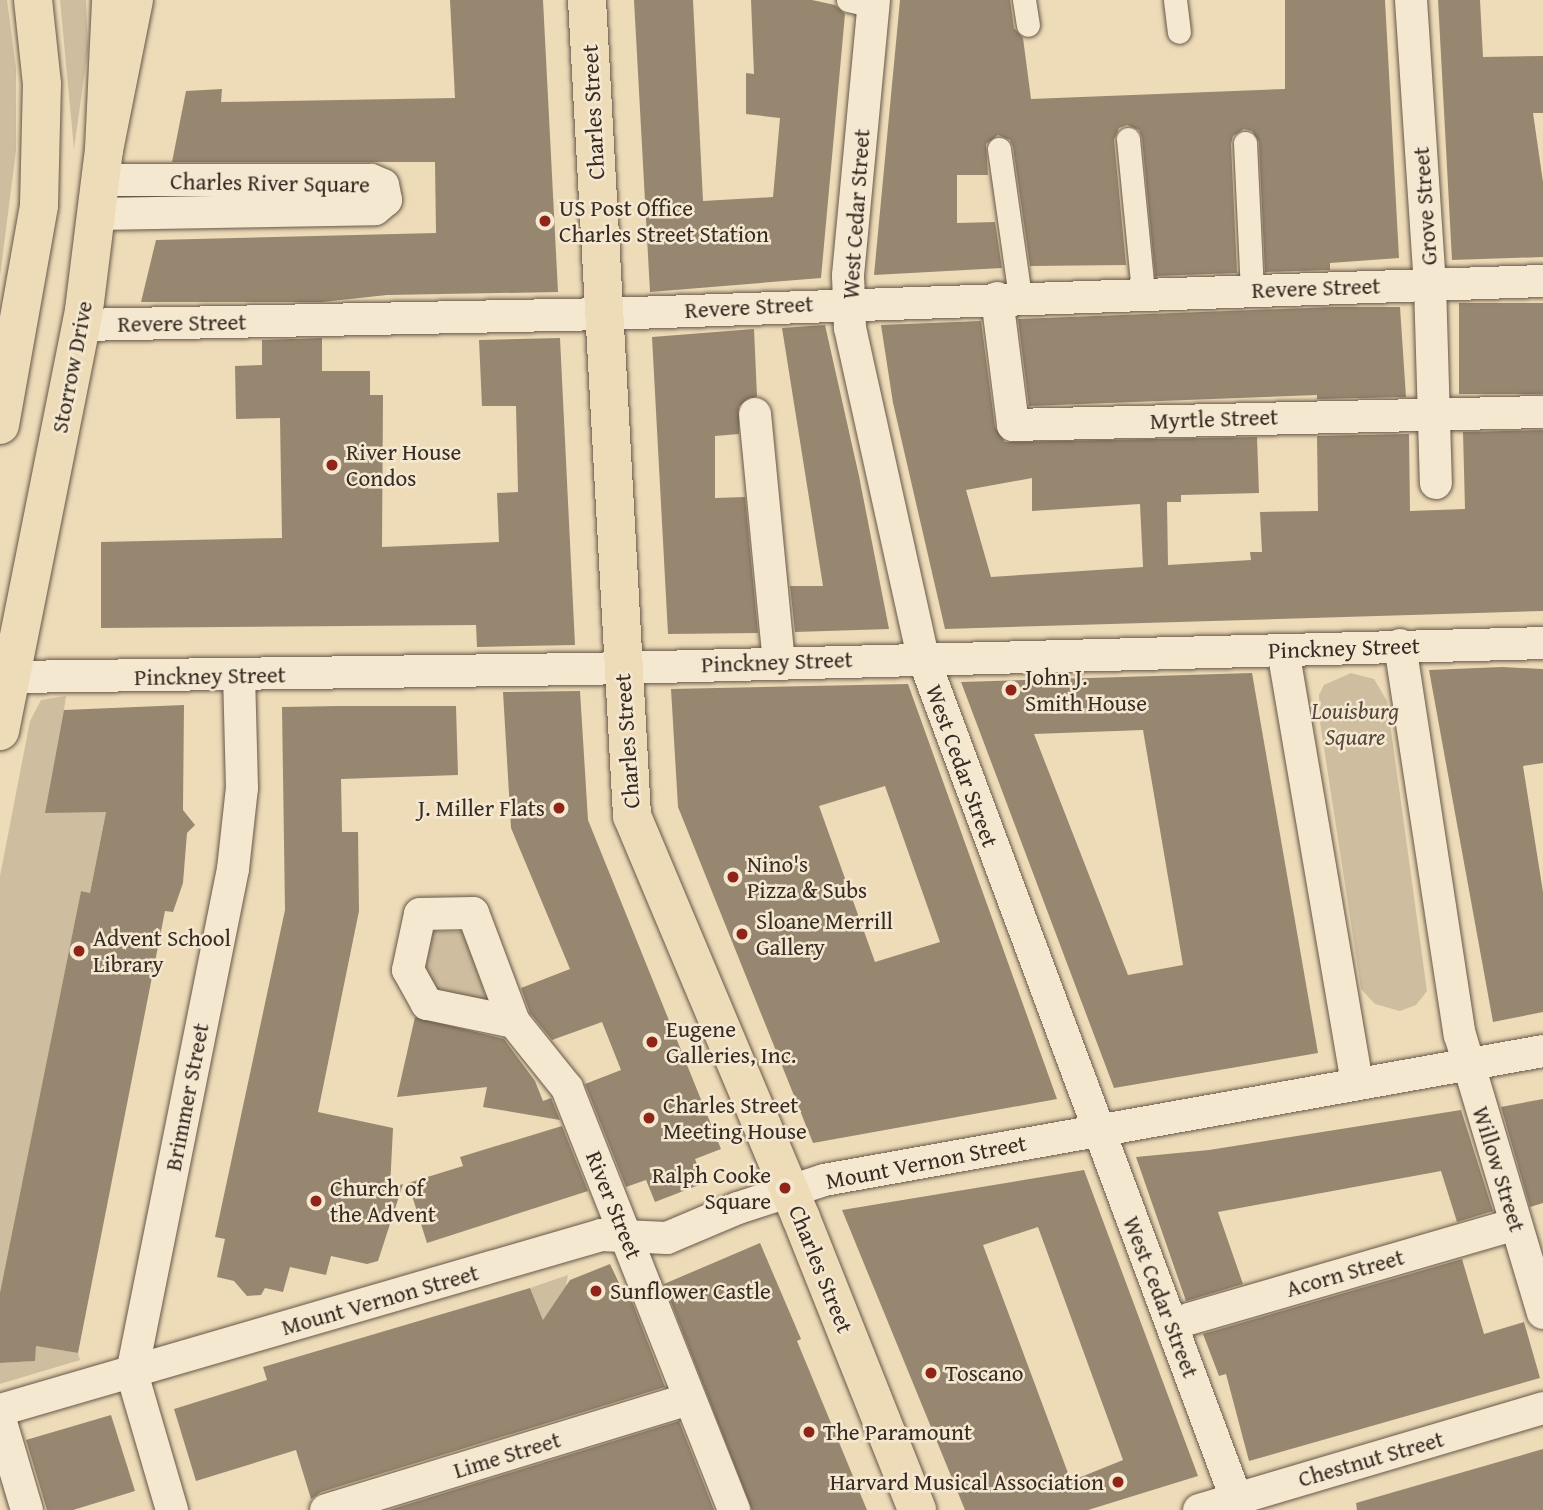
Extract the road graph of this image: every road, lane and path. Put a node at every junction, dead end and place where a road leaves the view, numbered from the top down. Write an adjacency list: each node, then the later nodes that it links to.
1 (33, 0): 26 (main road)
2 (111, 0): 14 (main road, Storrow Drive)
3 (134, 0): 14 (main road)
4 (587, 0): 21 (main road, Charles Street)
5 (1024, 0): 9 (street)
6 (1175, 0): 10 (street)
7 (1411, 0): 16 (street, Grove Street)
8 (865, 2): 20 (street, West Cedar Street)
9 (1028, 25)
10 (1179, 32)
11 (1128, 139): 18 (street)
12 (1245, 142): 17 (street)
13 (999, 149): 19 (street)
14 (101, 182): 14 (street, Charles River Square); 22 (main road, Storrow Drive)
15 (1543, 281): 16 (street, Revere Street)
16 (1430, 285): 17 (street, Revere Street); 23 (street, Grove Street)
17 (1252, 290): 18 (street, Revere Street)
18 (1143, 293): 19 (street, Revere Street)
19 (1008, 298): 20 (street, Revere Street); 23 (street, Myrtle Street)
20 (849, 302): 21 (street, Revere Street); 31 (street, West Cedar Street)
21 (606, 314): 22 (street, Revere Street); 33 (main road, Charles Street)
22 (81, 325): 34 (main road, Storrow Drive)
23 (1434, 412): 24 (street, Myrtle Street); 27 (street, Grove Street)
24 (1543, 412)
25 (755, 414): 32 (street)
26 (0, 425)
27 (1436, 483)
28 (1543, 643): 29 (street, Pinckney Street)
29 (1400, 645): 30 (street, Pinckney Street); 39 (street)
30 (1283, 650): 31 (street, Pinckney Street); 40 (street)
31 (923, 657): 32 (street, Pinckney Street); 41 (street, West Cedar Street)
32 (779, 662): 33 (street, Pinckney Street)
33 (621, 668): 35 (street, Pinckney Street); 42 (main road, Charles Street)
34 (11, 677): 35 (street, Pinckney Street); 36 (main road, Storrow Drive)
35 (239, 677): 47 (street, Brimmer Street)
36 (0, 731)
37 (513, 1021): 37 (street, River Street); 44 (street, River Street)
38 (1543, 1051): 39 (street, Mount Vernon Street)
39 (1466, 1065): 40 (street, Mount Vernon Street); 45 (street, Willow Street)
40 (1357, 1084): 41 (street, Mount Vernon Street)
41 (1099, 1130): 42 (street, Mount Vernon Street); 52 (street, West Cedar Street)
42 (789, 1190): 44 (street, Mount Vernon Street); 57 (main road, Charles Street)
43 (1502, 1228): 46 (street, Acorn Street)
44 (625, 1234): 47 (street, Mount Vernon Street); 48 (street, River Street)
45 (1543, 1313)
46 (1189, 1319)
47 (132, 1373): 50 (street, Mount Vernon Street); 53 (street, Brimmer Street)
48 (688, 1399): 55 (street, Lime Street); 56 (street, River Street)
49 (1543, 1408): 52 (street, Chestnut Street)
50 (0, 1410)
51 (0, 1419): 54 (street)
52 (1236, 1498): 58 (street, Chestnut Street)
53 (168, 1509)
54 (27, 1510)
55 (326, 1510)
56 (734, 1510)
57 (917, 1510)
58 (1199, 1510)

